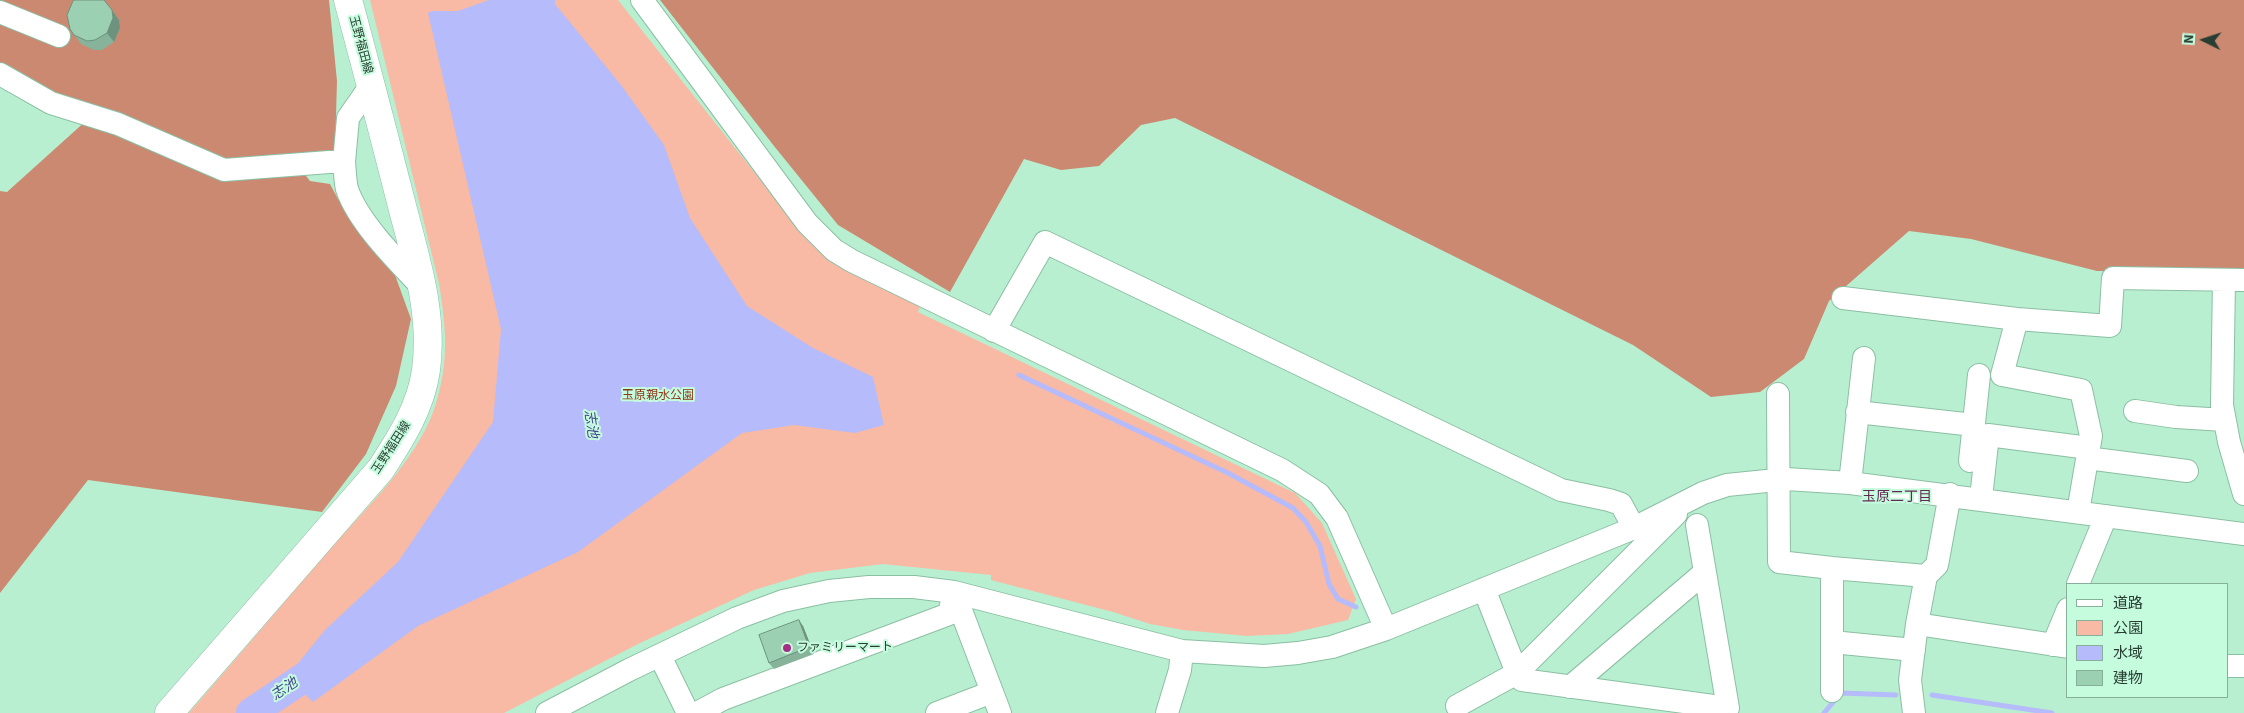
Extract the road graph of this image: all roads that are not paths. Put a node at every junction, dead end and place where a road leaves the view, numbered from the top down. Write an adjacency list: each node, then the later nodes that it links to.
1 (348, 0): 6 (main road, 玉野福田線)
2 (642, 0): 12 (street)
3 (0, 12): 4 (street)
4 (59, 36)
5 (0, 74): 7 (street)
6 (371, 85): 7 (street); 9 (main road, 玉野福田線)
7 (344, 162): 9 (street)
8 (2234, 280): 11 (street); 18 (street)
9 (422, 287): 53 (main road, 玉野福田線)
10 (1843, 298): 11 (street)
11 (2017, 319): 20 (street)
12 (994, 331): 30 (street); 40 (street)
13 (1864, 358): 17 (street)
14 (1978, 375): 19 (street)
15 (1778, 394): 22 (street)
16 (2135, 411): 18 (street)
17 (1857, 412): 19 (street); 23 (street)
18 (2225, 420): 24 (street)
19 (1974, 425): 25 (street)
20 (2088, 453): 21 (street); 25 (street); 27 (street)
21 (2187, 471)
22 (1779, 479): 23 (street); 26 (street); 32 (street)
23 (1850, 483): 25 (street)
24 (2244, 494)
25 (1966, 496): 27 (street); 34 (street)
26 (1691, 499): 30 (street); 48 (street)
27 (2078, 512): 28 (street)
28 (2106, 516): 31 (street); 35 (street)
29 (1697, 525): 33 (street)
30 (1634, 528): 36 (street)
31 (2244, 534)
32 (1832, 568): 34 (street); 41 (street)
33 (1705, 572): 49 (street); 49 (street)
34 (1926, 576): 39 (street)
35 (2078, 583)
36 (1484, 589): 40 (street); 48 (street)
37 (954, 592): 44 (street); 45 (street); 51 (street); 56 (street)
38 (2066, 618): 42 (street)
39 (1917, 624): 42 (street); 43 (street)
40 (1386, 629): 44 (street)
41 (1832, 642): 43 (street); 50 (street)
42 (2060, 646)
43 (1914, 650): 59 (street)
44 (1182, 651): 58 (street)
45 (660, 656): 54 (street); 55 (street)
46 (2229, 666): 47 (street)
47 (2244, 666)
48 (1517, 673): 49 (street); 52 (street)
49 (1570, 687)
50 (1832, 691)
51 (990, 699): 57 (street)
52 (1457, 706)
53 (169, 713)
54 (547, 713)
55 (688, 713)
56 (696, 713)
57 (937, 713)
58 (1167, 713)
59 (1914, 713)

